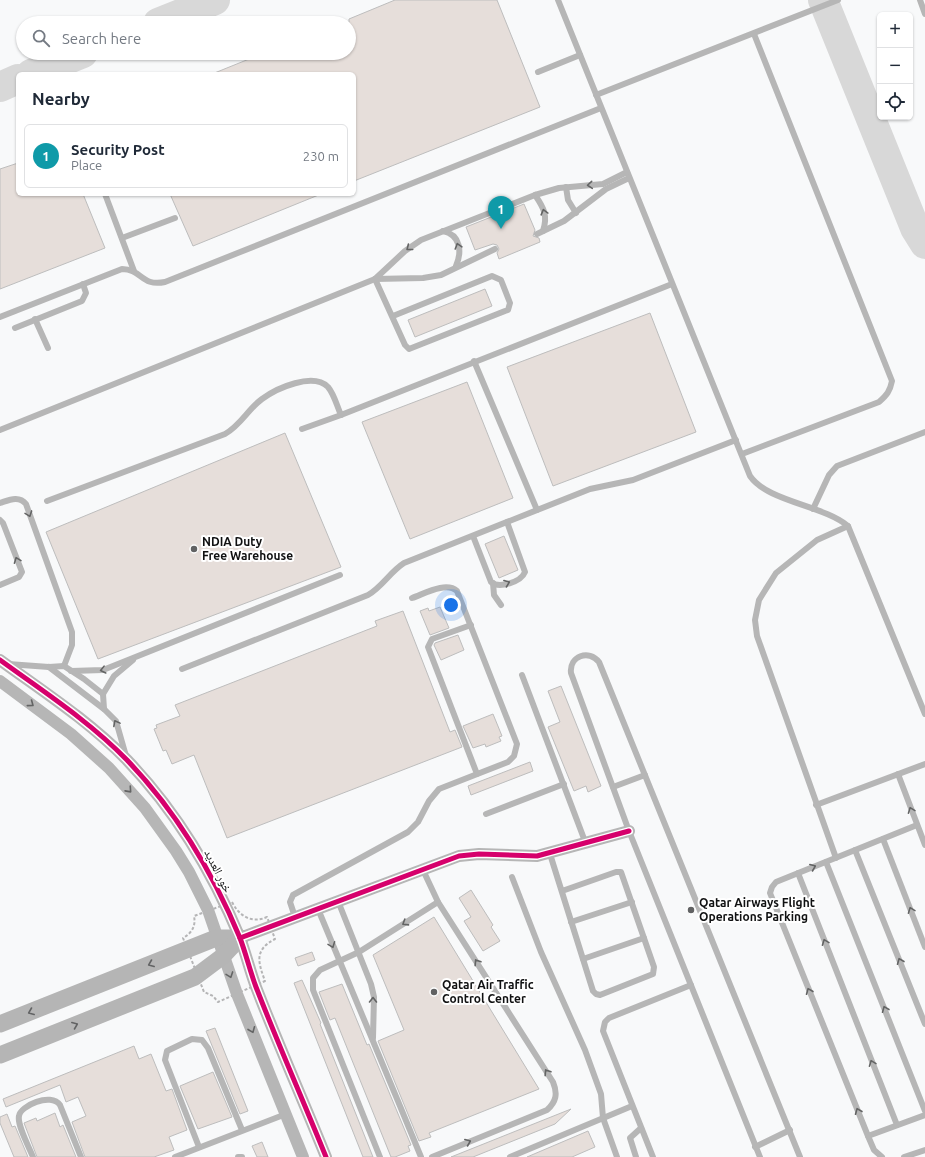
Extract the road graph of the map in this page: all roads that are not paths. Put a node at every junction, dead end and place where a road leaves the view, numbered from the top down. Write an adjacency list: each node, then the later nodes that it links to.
1 (558, 0): 6 (lane)
2 (838, 0): 5 (lane)
3 (920, 0): 4 (lane)
4 (925, 14)
5 (754, 34): 8 (lane); 35 (lane)
6 (580, 56): 7 (lane); 8 (lane)
7 (538, 72)
8 (596, 95): 9 (lane)
9 (602, 108): 10 (lane); 20 (lane)
10 (628, 175): 11 (lane, one-way to 11); 14 (lane); 23 (lane)
11 (566, 187): 12 (lane); 14 (lane)
12 (535, 195): 14 (lane, one-way to 12); 16 (lane)
13 (105, 196): 17 (lane)
14 (576, 213)
15 (175, 218): 17 (lane)
16 (443, 231): 19 (lane, one-way to 16); 21 (lane, one-way to 21)
17 (122, 238): 20 (lane)
18 (495, 249): 19 (lane)
19 (455, 267): 21 (lane)
20 (134, 271): 22 (lane)
21 (375, 279): 24 (lane); 32 (lane)
22 (83, 284): 25 (lane); 26 (lane)
23 (672, 284): 29 (lane); 34 (lane)
24 (392, 316): 24 (lane)
25 (0, 317)
26 (35, 319): 27 (lane); 28 (lane)
27 (14, 328)
28 (48, 348)
29 (474, 361): 30 (lane); 39 (lane)
30 (341, 415): 31 (lane); 36 (lane)
31 (302, 429)
32 (0, 430)
33 (925, 432): 38 (lane)
34 (736, 440): 35 (lane); 39 (lane)
35 (742, 454): 38 (lane)
36 (47, 501)
37 (0, 503): 52 (lane, one-way to 52)
38 (813, 509): 42 (lane)
39 (537, 510): 41 (lane)
40 (0, 520): 46 (lane, one-way to 40)
41 (507, 522): 43 (lane); 45 (lane, one-way to 41)
42 (848, 526): 60 (lane); 68 (lane)
43 (473, 536): 45 (lane); 54 (lane)
44 (340, 576): 50 (lane)
45 (493, 583): 48 (lane)
46 (0, 585)
47 (412, 598): 49 (lane)
48 (500, 605)
49 (471, 625): 63 (lane); 63 (lane)
50 (141, 655): 55 (lane, one-way to 55); 58 (lane)
51 (3, 662): 53 (lane); 61 (street, خور العديد)
52 (64, 666): 53 (lane); 55 (lane)
53 (49, 667): 59 (lane)
54 (182, 669)
55 (72, 671): 58 (lane)
56 (522, 675): 66 (lane)
57 (0, 681): 89 (street, one-way to 89)
58 (103, 694): 59 (lane)
59 (104, 709): 61 (lane, one-way to 59)
60 (925, 714)
61 (127, 760): 90 (street, خور العديد)
62 (925, 764): 64 (lane)
63 (477, 774): 87 (lane)
64 (898, 774): 68 (lane); 70 (lane, one-way to 64)
65 (645, 775): 67 (lane); 67 (lane); 110 (lane)
66 (564, 784): 69 (lane); 73 (lane)
67 (613, 787): 71 (lane)
68 (816, 805): 77 (lane)
69 (486, 814)
70 (917, 825): 72 (lane); 74 (lane)
71 (629, 831): 73 (street); 97 (lane)
72 (883, 839): 75 (lane); 92 (lane, one-way to 72)
73 (586, 844): 76 (street)
74 (925, 845)
75 (855, 850): 77 (lane); 99 (lane, one-way to 75)
76 (550, 854): 79 (street); 82 (lane)
77 (836, 858): 78 (lane)
78 (826, 862): 80 (lane, one-way to 78); 103 (lane, one-way to 78)
79 (423, 870): 83 (street); 84 (lane)
80 (798, 873): 107 (lane, one-way to 80); 111 (lane, one-way to 80)
81 (512, 877): 106 (lane)
82 (562, 891): 85 (lane); 88 (lane)
83 (338, 901): 86 (street); 93 (lane)
84 (438, 902): 93 (lane, one-way to 93); 124 (lane, one-way to 84)
85 (632, 902): 88 (lane); 91 (lane)
86 (318, 909): 87 (street); 96 (lane, one-way to 96)
87 (295, 917): 90 (street)
88 (571, 922): 95 (lane)
89 (216, 938): 90 (main road); 94 (street); 98 (main road, one-way to 98)
90 (240, 938): 94 (main road); 121 (street, خور العديد)
91 (644, 938): 95 (lane); 95 (lane)
92 (925, 947)
93 (359, 952): 96 (lane); 100 (lane, one-way to 93)
94 (223, 956): 101 (main road, one-way to 94); 104 (street, one-way to 104)
95 (582, 959)
96 (338, 961): 100 (lane); 122 (lane)
97 (691, 985): 102 (lane); 113 (lane)
98 (0, 1024)
99 (925, 1024)
100 (374, 1039): 123 (lane)
101 (0, 1056)
102 (632, 1106): 106 (lane); 108 (lane)
103 (925, 1111)
104 (286, 1114): 109 (lane); 120 (street)
105 (925, 1115): 107 (lane)
106 (602, 1118): 125 (lane); 126 (lane)
107 (897, 1125): 111 (lane)
108 (641, 1128): 127 (lane); 128 (lane)
109 (242, 1130): 112 (lane); 112 (lane)
110 (790, 1130): 113 (lane); 130 (lane)
111 (868, 1136): 131 (lane)
112 (199, 1147): 117 (lane)
113 (755, 1147): 129 (lane)
114 (925, 1150): 132 (lane)
115 (33, 1157): 116 (lane)
116 (81, 1157)
117 (175, 1157)
118 (238, 1157): 119 (lane)
119 (242, 1157)
120 (303, 1157)
121 (326, 1157)
122 (380, 1157)
123 (420, 1157)
124 (432, 1157)
125 (510, 1157)
126 (617, 1157)
127 (636, 1157)
128 (653, 1157)
129 (760, 1157)
130 (800, 1157)
131 (882, 1157)
132 (904, 1157)

